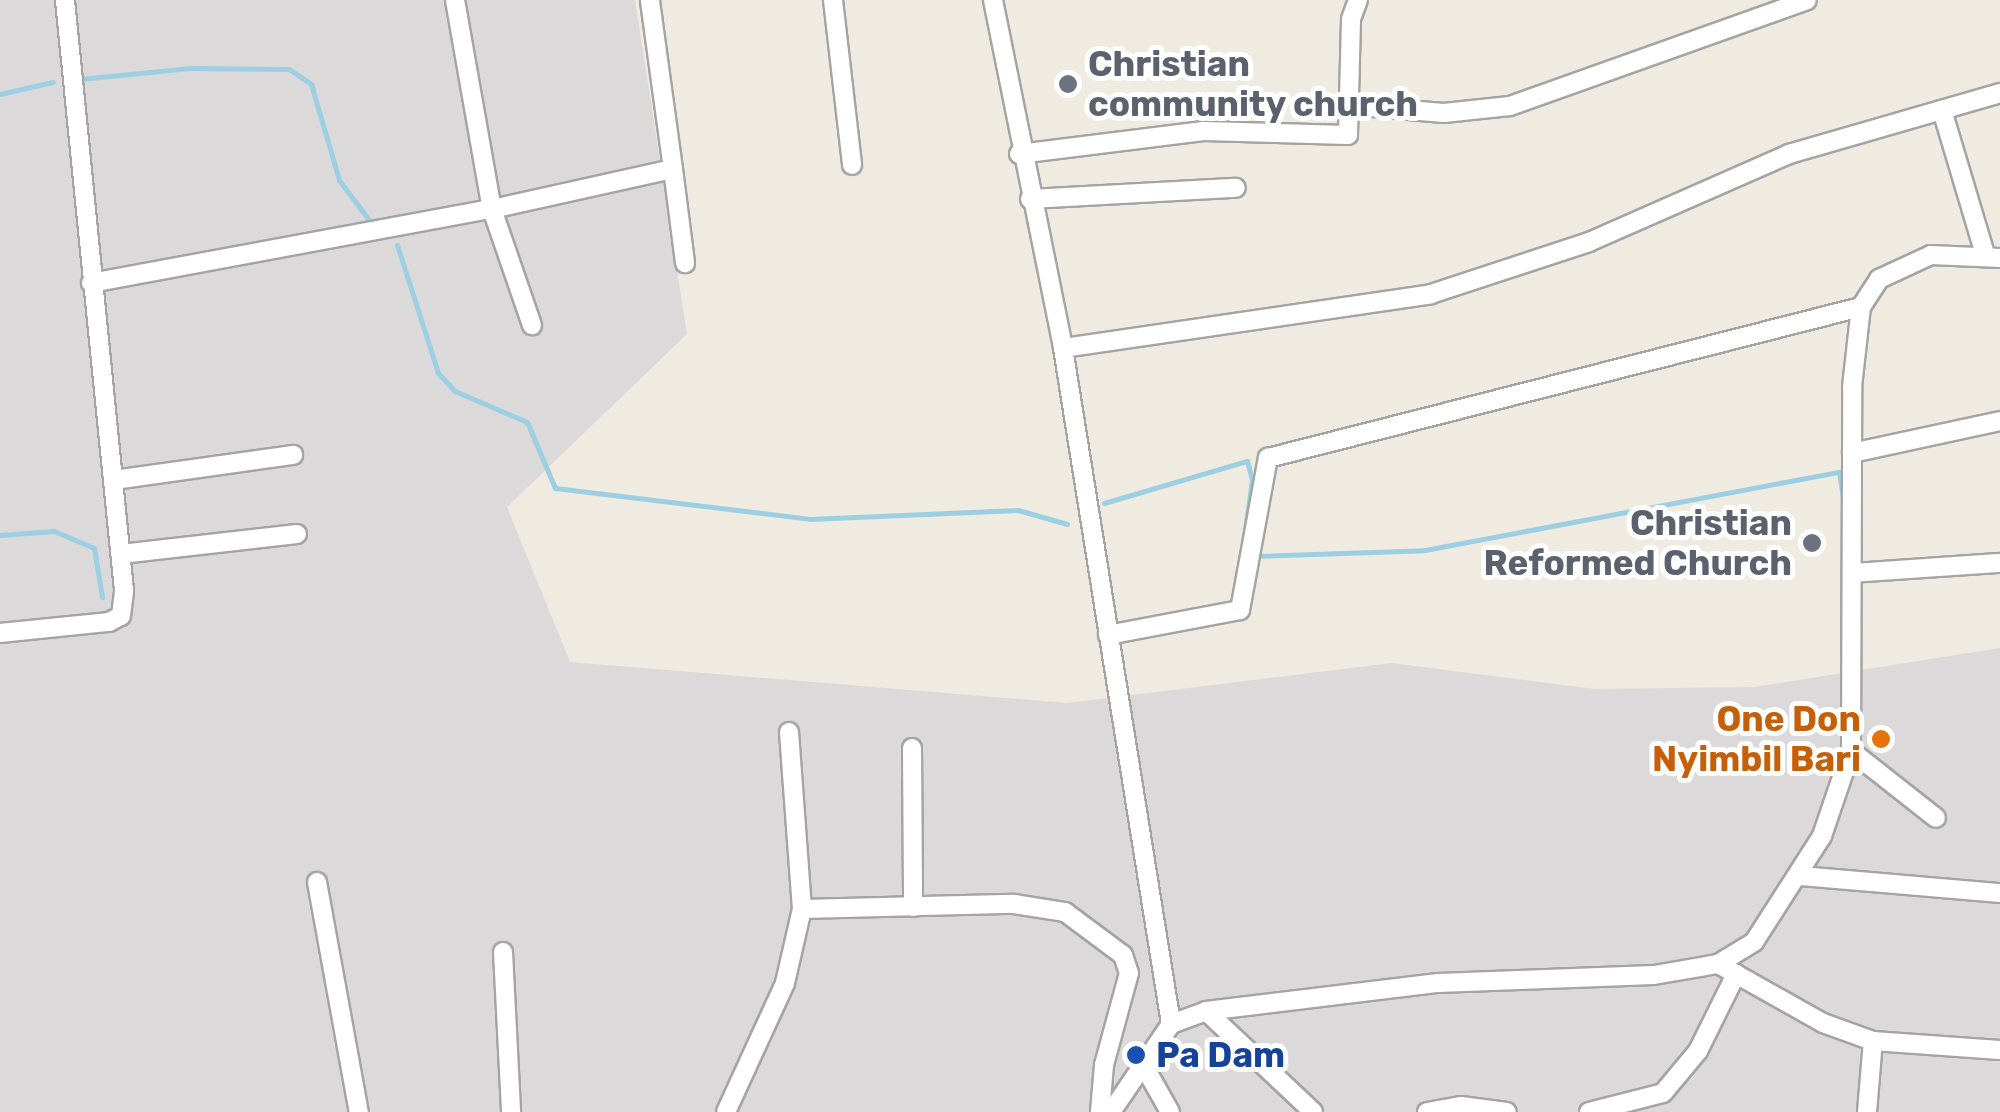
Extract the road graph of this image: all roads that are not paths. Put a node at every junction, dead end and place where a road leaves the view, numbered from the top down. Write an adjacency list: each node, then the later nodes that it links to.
1 (64, 0): 19 (street)
2 (455, 0): 16 (street)
3 (650, 0): 13 (street)
4 (833, 0): 12 (street)
5 (993, 0): 11 (street)
6 (1358, 0): 9 (street)
7 (1807, 0): 9 (street)
8 (2000, 93): 10 (street)
9 (1349, 105): 11 (street)
10 (1942, 110): 17 (street); 22 (street)
11 (1019, 154): 15 (street)
12 (852, 165)
13 (674, 169): 16 (street); 18 (street)
14 (1236, 188): 15 (street)
15 (1030, 199): 22 (street)
16 (492, 209): 19 (street); 21 (street)
17 (1992, 256): 20 (street)
18 (685, 262)
19 (91, 283): 26 (street)
20 (1861, 307): 24 (street); 32 (street)
21 (532, 324)
22 (1063, 348): 32 (street)
23 (2000, 421): 24 (street)
24 (1852, 453): 30 (street)
25 (293, 455): 26 (street)
26 (114, 480): 28 (street)
27 (297, 534): 28 (street)
28 (122, 554): 31 (street)
29 (2000, 563): 30 (street)
30 (1852, 573): 35 (street)
31 (0, 634)
32 (1108, 636): 46 (street)
33 (789, 732): 41 (street)
34 (912, 748): 40 (street)
35 (1851, 751): 36 (street); 37 (street)
36 (1936, 818)
37 (1801, 876): 39 (street); 43 (street)
38 (317, 882): 50 (street)
39 (2000, 893)
40 (913, 906): 41 (street); 53 (street)
41 (802, 910): 52 (street)
42 (503, 952): 51 (street)
43 (1718, 964): 44 (street); 45 (street)
44 (1736, 974): 47 (street); 59 (street)
45 (1206, 1011): 46 (street); 56 (street)
46 (1171, 1024): 49 (street)
47 (1874, 1041): 48 (street); 60 (street)
48 (2000, 1050)
49 (1144, 1066): 54 (street); 55 (street)
50 (359, 1112)
51 (510, 1112)
52 (726, 1112)
53 (1100, 1112)
54 (1111, 1112)
55 (1170, 1112)
56 (1313, 1112)
57 (1427, 1112): 58 (street)
58 (1507, 1112)
59 (1590, 1112)
60 (1866, 1112)

